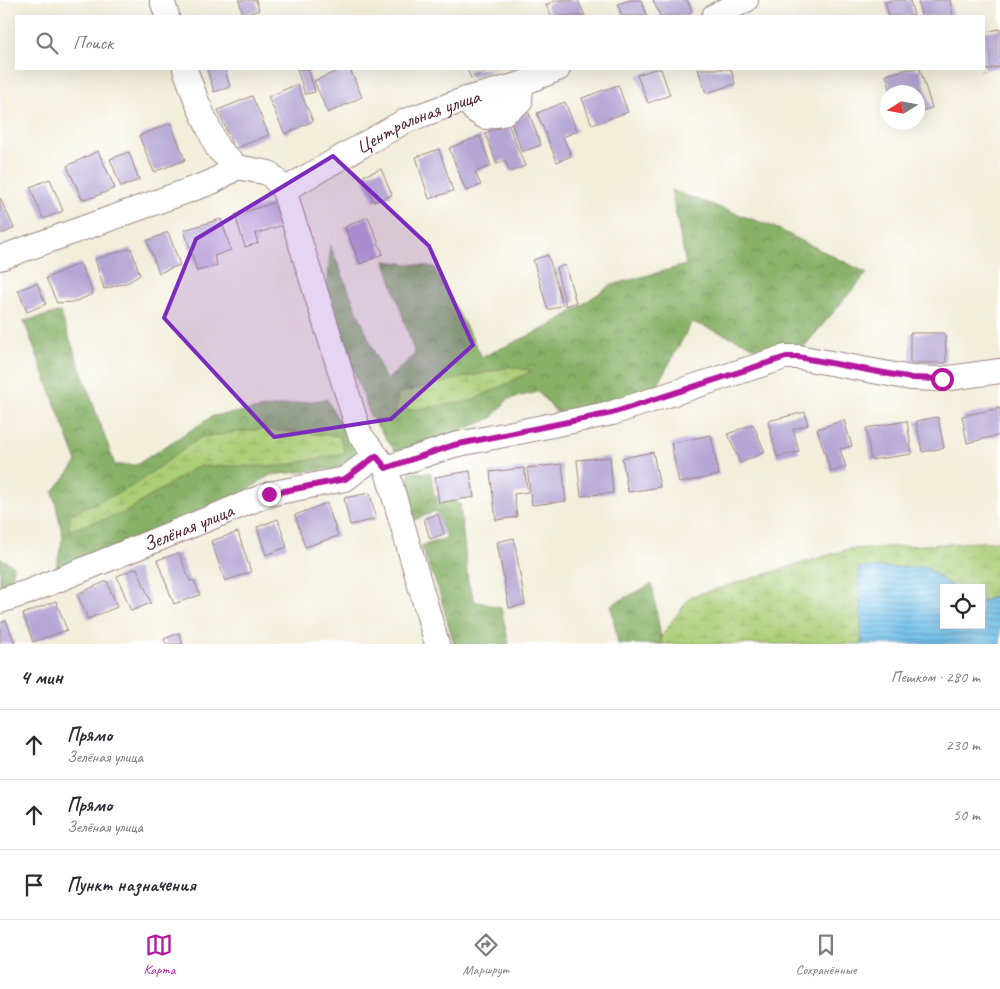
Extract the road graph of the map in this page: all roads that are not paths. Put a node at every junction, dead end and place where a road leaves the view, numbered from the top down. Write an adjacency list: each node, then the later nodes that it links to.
1 (162, 0): 3 (street)
2 (746, 0): 4 (street)
3 (167, 15)
4 (716, 15)
5 (185, 70): 7 (street)
6 (556, 70): 8 (street, Центральная улица)
7 (237, 167): 8 (street); 9 (street)
8 (284, 190): 11 (street)
9 (0, 258)
10 (1000, 371): 11 (street, Зелёная улица)
11 (381, 462): 12 (street, Зелёная улица); 13 (street)
12 (0, 601)
13 (437, 644)

